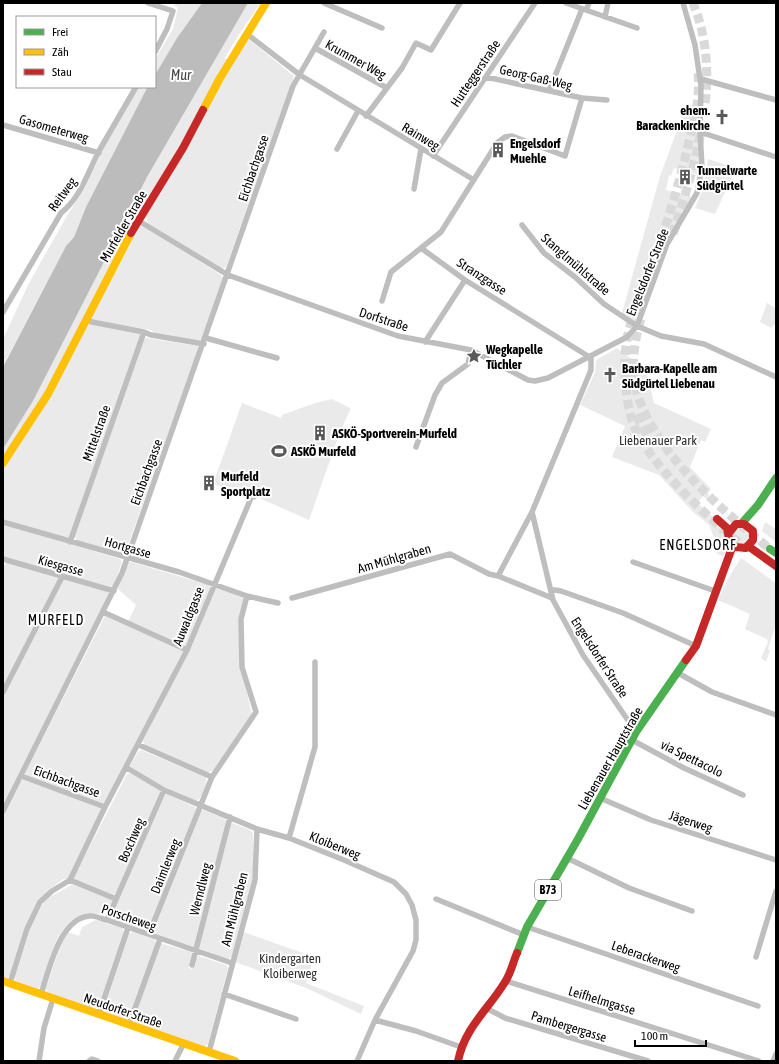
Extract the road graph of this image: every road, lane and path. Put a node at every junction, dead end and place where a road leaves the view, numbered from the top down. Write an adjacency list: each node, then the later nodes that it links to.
1 (148, 3): 17 (street)
2 (266, 3): 15 (main road, Murfelder Straße)
3 (324, 3): 12 (street)
4 (460, 3): 22 (street, Krummer Weg)
5 (535, 3): 19 (street, Hutteggerstraße)
6 (566, 3): 10 (street)
7 (589, 3): 10 (street)
8 (608, 3): 11 (street)
9 (683, 3): 20 (street, Engelsdorfer Straße)
10 (584, 9): 11 (street); 23 (street)
11 (605, 17): 13 (street)
12 (382, 28)
13 (637, 28)
14 (324, 32): 16 (street)
15 (247, 34): 18 (street, Rainweg); 38 (main road, Murfelder Straße)
16 (315, 48): 18 (street); 22 (street, Krummer Weg)
17 (156, 50)
18 (300, 75): 27 (street, Rainweg); 41 (street, Eichbachgasse)
19 (486, 77): 23 (street, Georg-Gaß-Weg); 34 (street, Hutteggerstraße)
20 (701, 79): 26 (street); 30 (street, Engelsdorfer Straße)
21 (135, 88): 33 (street, Reitweg)
22 (387, 88): 28 (street, Krummer Weg)
23 (549, 91): 24 (street, Georg-Gaß-Weg)
24 (582, 98): 25 (street, Georg-Gaß-Weg); 36 (street, Georg-Gaß-Weg)
25 (607, 100)
26 (776, 100)
27 (358, 111): 28 (street, Rainweg); 31 (street)
28 (366, 116): 32 (street, Rainweg)
29 (3, 125): 33 (street, Gasometerweg)
30 (700, 132): 35 (street); 46 (street, Engelsdorfer Straße)
31 (337, 148)
32 (421, 149): 34 (street, Rainweg); 37 (street)
33 (99, 153): 44 (street, Reitweg)
34 (434, 156): 36 (street, Rainweg)
35 (776, 157)
36 (474, 180): 40 (street)
37 (414, 188)
38 (139, 221): 41 (street, Dorfstraße); 45 (main road, Murfelder Straße)
39 (522, 225): 46 (street, Stanglmühlstraße)
40 (421, 248): 42 (street, Stranzgasse); 43 (street)
41 (228, 275): 49 (street, Eichbachgasse); 50 (street, Dorfstraße)
42 (465, 280): 50 (street); 54 (street, Stranzgasse)
43 (382, 301)
44 (3, 312)
45 (86, 319): 47 (street); 57 (main road, Murfelder Straße)
46 (637, 326): 48 (street, Engelsdorfer Straße); 55 (street, Stanglmühlstraße)
47 (144, 332): 51 (street); 66 (street, Mittelstraße)
48 (627, 337): 54 (street, Dorfstraße)
49 (206, 338): 51 (street, Eichbachgasse); 53 (street)
50 (425, 342): 52 (street, Dorfstraße)
51 (204, 344): 69 (street, Eichbachgasse)
52 (471, 350): 54 (street, Dorfstraße); 56 (street)
53 (277, 358)
54 (591, 358): 61 (street)
55 (776, 377)
56 (416, 447)
57 (3, 464)
58 (776, 478): 60 (main road)
59 (255, 496): 79 (street, Auwaldgasse)
60 (758, 505): 63 (main road); 64 (main road)
61 (532, 512): 77 (street); 81 (street, Engelsdorfer Straße)
62 (3, 522): 66 (street, Hortgasse)
63 (739, 524): 64 (main road); 65 (main road); 65 (main road)
64 (751, 528): 68 (main road)
65 (729, 533): 67 (main road, B73)
66 (70, 542): 69 (street, Hortgasse)
67 (732, 545): 68 (main road); 74 (main road, Liebenauer Hauptstraße / B73)
68 (747, 545): 71 (main road); 74 (main road, Liebenauer Hauptstraße / B73); 75 (main road)
69 (127, 558): 79 (street, Hortgasse); 80 (street, Eichbachgasse)
70 (761, 560): 76 (main road)
71 (776, 560)
72 (4, 561): 78 (street, Kiesgasse)
73 (633, 562): 82 (street)
74 (727, 564): 82 (main road, Liebenauer Hauptstraße / B73)
75 (776, 566)
76 (776, 571)
77 (498, 576): 84 (street, Am Mühlgraben); 85 (street, Am Mühlgraben)
78 (62, 577): 80 (street, Kiesgasse); 92 (street)
79 (214, 584): 83 (street, Hortgasse); 89 (street, Auwaldgasse)
80 (114, 590): 87 (street, Eichbachgasse)
81 (551, 591): 85 (street, Engelsdorfer Straße); 88 (street, Engelsdorfer Straße)
82 (715, 591): 88 (main road, Liebenauer Hauptstraße / B73)
83 (247, 596): 86 (street); 99 (street)
84 (292, 598)
85 (552, 598): 94 (street, Engelsdorfer Straße)
86 (278, 603)
87 (103, 612): 89 (street); 98 (street, Eichbachgasse)
88 (694, 644): 91 (main road, Liebenauer Hauptstraße / B73)
89 (187, 650): 96 (street, Auwaldgasse)
90 (315, 662): 108 (street)
91 (678, 673): 93 (street); 94 (main road, Liebenauer Hauptstraße / B73)
92 (3, 692)
93 (776, 715)
94 (636, 732): 95 (main road, Liebenauer Hauptstraße / B73)
95 (632, 740): 101 (street, via Spettacolo); 102 (main road, Liebenauer Hauptstraße / B73)
96 (139, 745): 97 (street, Auwaldgasse); 99 (street)
97 (127, 768): 100 (street, Kloiberweg); 104 (street, Auwaldgasse)
98 (21, 776): 104 (street, Eichbachgasse); 105 (street, Eichbachgasse)
99 (212, 777): 103 (street)
100 (164, 790): 103 (street, Kloiberweg); 113 (street, Boschweg)
101 (743, 795)
102 (600, 798): 109 (main road, Liebenauer Hauptstraße / B73); 110 (street, Jägerweg)
103 (201, 805): 106 (street, Kloiberweg); 119 (street, Daimlerweg)
104 (105, 807): 111 (street, Auwaldgasse)
105 (3, 811)
106 (230, 817): 107 (street, Kloiberweg); 122 (street, Werndlweg)
107 (257, 829): 108 (street, Kloiberweg); 124 (street, Am Mühlgraben)
108 (290, 838): 135 (street, Kloiberweg)
109 (567, 858): 115 (street); 117 (main road, Liebenauer Hauptstraße / B73)
110 (776, 860)
111 (70, 880): 113 (street); 127 (street)
112 (776, 891): 123 (street)
113 (116, 899): 116 (street, Boschweg)
114 (436, 899): 120 (street)
115 (692, 911)
116 (107, 920): 118 (street, Porscheweg); 128 (street, Porscheweg)
117 (527, 927): 120 (main road, Liebenauer Hauptstraße / B73); 131 (street, Leberackerweg)
118 (128, 928): 119 (street, Porscheweg); 133 (street)
119 (149, 934): 121 (street, Porscheweg)
120 (524, 935): 126 (main road, Liebenauer Hauptstraße / B73)
121 (160, 939): 122 (street, Porscheweg); 136 (street)
122 (196, 951): 124 (street, Porscheweg); 125 (street, Werndlweg)
123 (756, 956)
124 (232, 963): 129 (street, Am Mühlgraben)
125 (192, 965)
126 (506, 981): 132 (main road, Liebenauer Hauptstraße / B73); 149 (street, Leifhelmgasse)
127 (6, 982): 128 (main road, Neudorfer Straße)
128 (41, 994): 130 (main road, Neudorfer Straße)
129 (224, 994): 134 (street); 139 (street, Am Mühlgraben)
130 (53, 998): 133 (main road, Neudorfer Straße); 141 (street)
131 (758, 1006)
132 (486, 1008): 138 (main road, Liebenauer Hauptstraße / B73); 148 (street, Pambergergasse)
133 (99, 1014): 136 (main road, Neudorfer Straße)
134 (296, 1019)
135 (375, 1020): 138 (street); 146 (street)
136 (129, 1024): 137 (main road, Neudorfer Straße)
137 (184, 1043): 139 (main road, Neudorfer Straße); 144 (street)
138 (461, 1047): 147 (main road, Liebenauer Hauptstraße / B73)
139 (209, 1052): 145 (main road, Neudorfer Straße)
140 (776, 1054): 150 (street)
141 (39, 1061)
142 (89, 1061): 143 (street)
143 (98, 1061)
144 (174, 1061)
145 (235, 1061)
146 (357, 1061)
147 (459, 1061)
148 (648, 1061)
149 (759, 1061)
150 (774, 1061)

